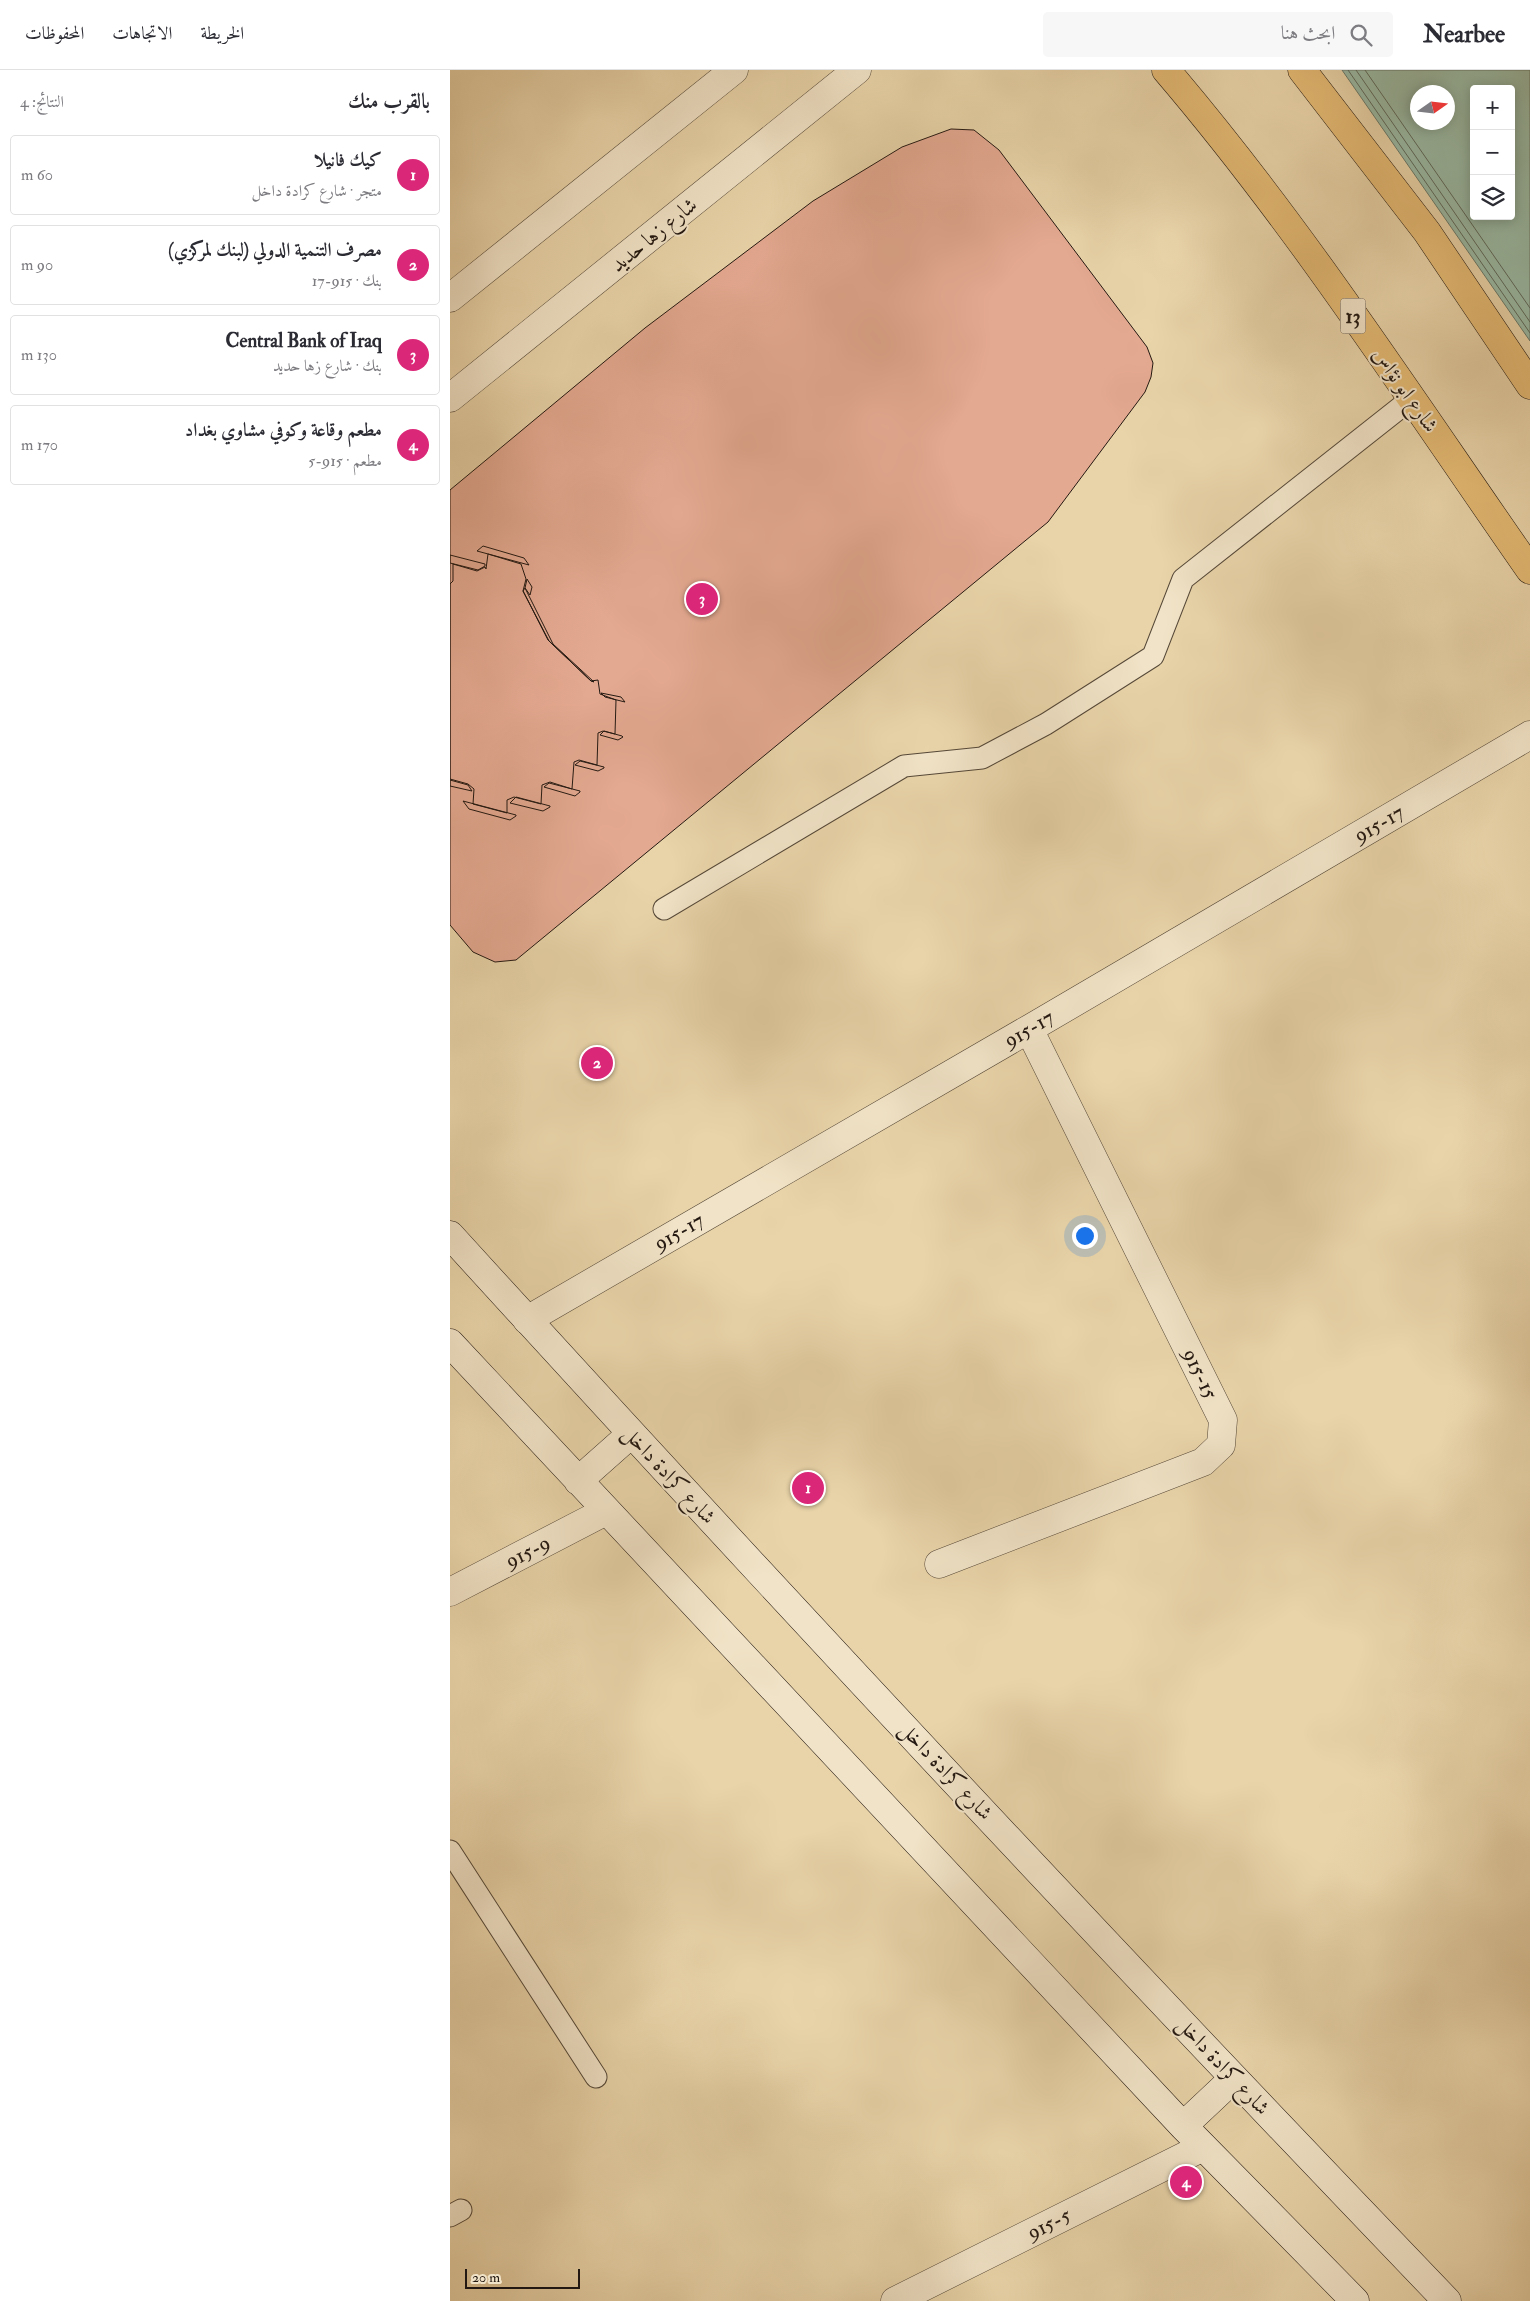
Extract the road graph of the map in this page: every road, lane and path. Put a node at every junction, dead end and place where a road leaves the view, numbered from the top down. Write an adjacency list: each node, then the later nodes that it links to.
1 (734, 70): 5 (street)
2 (858, 70): 7 (street, شارع زها حديد)
3 (1166, 70): 8 (main road, شارع ابو نؤاس / 13)
4 (1302, 70): 6 (main road)
5 (450, 298)
6 (1530, 385)
7 (450, 398)
8 (1411, 399): 9 (main road, شارع ابو نؤاس / 13); 11 (lane)
9 (1530, 570)
10 (1530, 735): 12 (street, 915-17)
11 (664, 909)
12 (1029, 1029): 14 (street, 915-17); 19 (street, 915-15)
13 (450, 1235): 14 (street, شارع كرادة داخل)
14 (527, 1320): 16 (street, شارع كرادة داخل)
15 (450, 1343): 17 (street)
16 (631, 1434): 17 (street); 23 (street, شارع كرادة داخل)
17 (578, 1481): 18 (street)
18 (606, 1511): 20 (street, 915-9); 24 (street)
19 (939, 1564)
20 (450, 1592)
21 (450, 1851): 22 (lane)
22 (596, 2077)
23 (1233, 2079): 24 (street); 28 (street, شارع كرادة داخل)
24 (1183, 2126): 25 (street)
25 (1203, 2147): 26 (street, 915-5); 27 (street)
26 (895, 2301)
27 (1355, 2301)
28 (1447, 2301)

